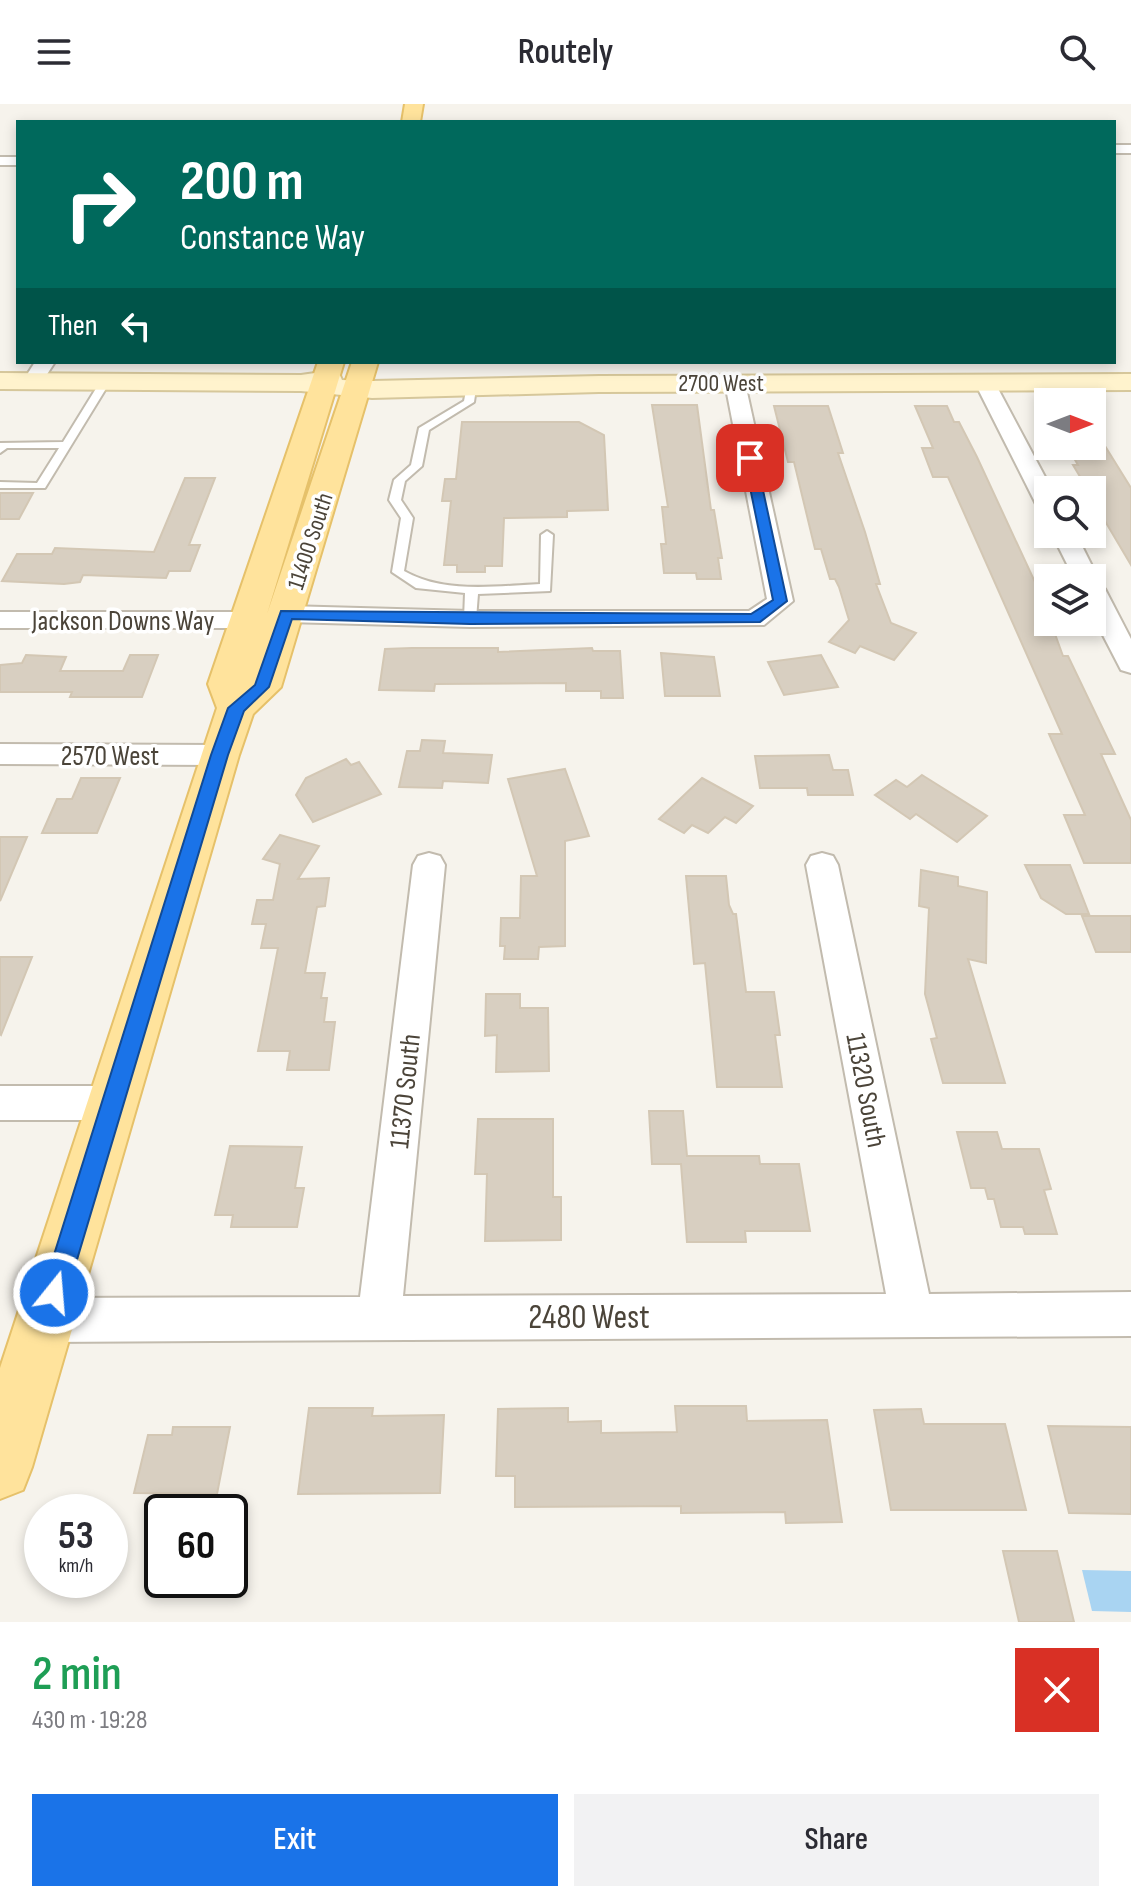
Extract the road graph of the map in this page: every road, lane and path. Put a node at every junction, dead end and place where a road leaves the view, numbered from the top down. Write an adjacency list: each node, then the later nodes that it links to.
1 (39, 372): 4 (main road, 2700 West); 5 (main road, 2700 West)
2 (362, 376): 3 (main road, 2700 West); 9 (main road, 2700 West); 10 (main road, 2700 West); 17 (main road, 11400 South)
3 (320, 378): 5 (main road, 2700 West); 21 (main road, 11400 South)
4 (0, 381)
5 (105, 382): 11 (lane)
6 (1131, 382): 8 (main road, 2700 West)
7 (735, 383): 8 (main road, 2700 West); 9 (main road, 2700 West); 19 (street)
8 (985, 383): 13 (street)
9 (599, 384): 10 (main road, 2700 West)
10 (471, 388): 16 (lane)
11 (66, 445): 12 (lane); 14 (lane)
12 (0, 450)
13 (1034, 477)
14 (0, 485)
15 (547, 535): 16 (lane)
16 (472, 590): 19 (lane)
17 (287, 614): 19 (street); 23 (main road, 11400 South)
18 (1106, 616): 22 (street)
19 (470, 619)
20 (0, 620): 21 (street, Jackson Downs Way)
21 (247, 620): 23 (main road, 11400 South)
22 (1131, 664)
23 (236, 708): 25 (main road, 11400 South)
24 (0, 754): 25 (street, 2570 West)
25 (219, 755): 29 (main road, 11400 South)
26 (429, 865): 32 (street, 11370 South)
27 (822, 865): 31 (street, 11320 South)
28 (0, 1103): 29 (street)
29 (113, 1103): 33 (main road, 11400 South)
30 (1131, 1314): 31 (street, 2480 West)
31 (912, 1315): 32 (street, 2480 West)
32 (379, 1318): 33 (street, 2480 West)
33 (46, 1320): 34 (main road, 11400 South)
34 (0, 1467)

